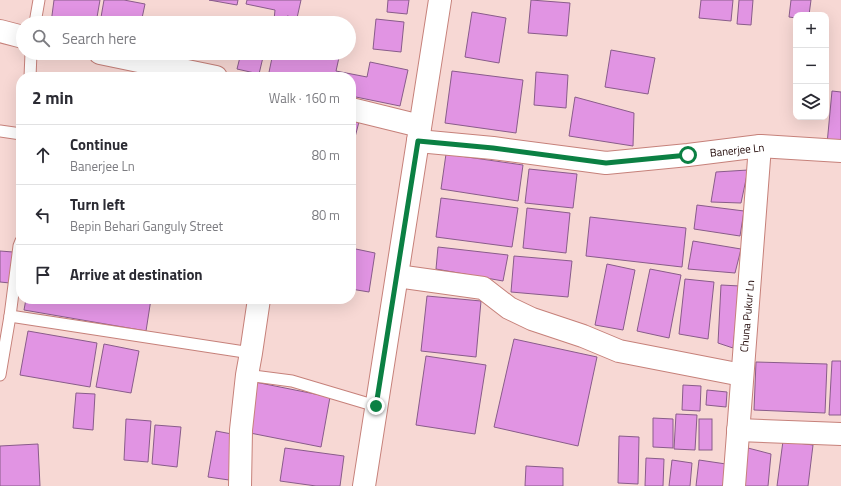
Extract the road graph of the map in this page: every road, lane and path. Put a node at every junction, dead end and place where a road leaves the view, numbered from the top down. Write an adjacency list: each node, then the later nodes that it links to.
1 (39, 0): 3 (lane)
2 (440, 0): 13 (street)
3 (36, 16)
4 (0, 31): 5 (street)
5 (16, 35)
6 (31, 60): 8 (lane)
7 (134, 60): 9 (street)
8 (30, 72)
9 (192, 72)
10 (356, 111): 13 (street, Banerjee Ln)
11 (0, 131): 12 (lane)
12 (16, 133)
13 (419, 133): 14 (street, Banerjee Ln); 17 (street)
14 (760, 146): 15 (street, Banerjee Ln); 23 (street, Chuna Pukur Ln)
15 (841, 151)
16 (16, 269): 19 (lane)
17 (397, 276): 23 (street); 24 (street)
18 (258, 304): 20 (street)
19 (10, 316): 20 (lane); 21 (lane)
20 (251, 353): 22 (street)
21 (0, 375)
22 (247, 375): 24 (lane); 27 (street)
23 (742, 375): 25 (street, Chuna Pukur Ln)
24 (376, 406): 28 (street)
25 (738, 430): 26 (street); 29 (street, Chuna Pukur Ln)
26 (841, 434)
27 (240, 486)
28 (364, 486)
29 (734, 486)

